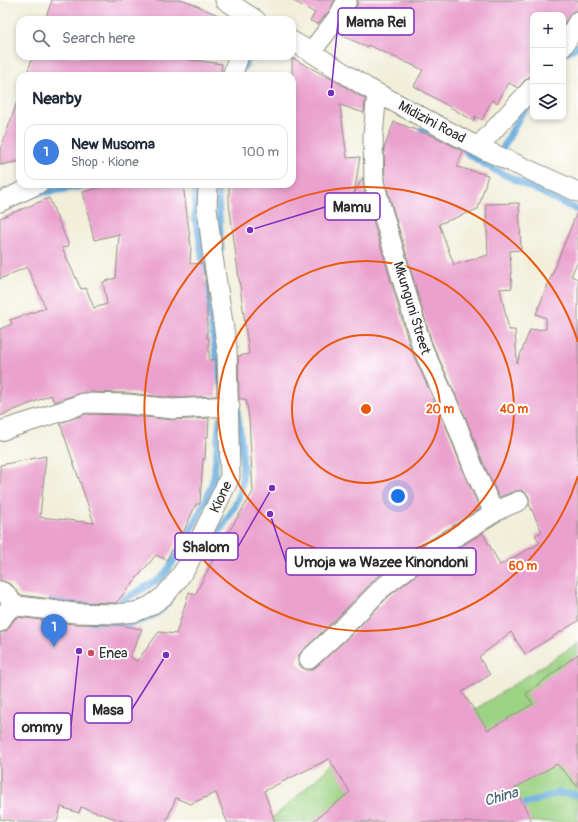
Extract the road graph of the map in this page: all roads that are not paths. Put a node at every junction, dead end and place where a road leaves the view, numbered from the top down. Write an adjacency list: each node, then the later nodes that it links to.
1 (225, 0): 3 (street)
2 (347, 0): 7 (street)
3 (248, 16)
4 (578, 21): 5 (street)
5 (566, 41)
6 (296, 43): 7 (street, Midizini Road)
7 (311, 52): 11 (street, Midizini Road)
8 (238, 60): 9 (street)
9 (233, 72)
10 (530, 90): 12 (street)
11 (377, 93): 12 (street, Midizini Road); 20 (street, Mkunguni Street)
12 (478, 147): 15 (street, Midizini Road)
13 (30, 188): 16 (street)
14 (208, 188): 17 (street, Kione)
15 (578, 192)
16 (0, 202)
17 (230, 406): 18 (street); 22 (street, Kione)
18 (0, 431)
19 (519, 501): 20 (street)
20 (494, 513): 24 (street)
21 (0, 591): 22 (street)
22 (13, 607): 23 (street)
23 (0, 622)
24 (309, 659)

